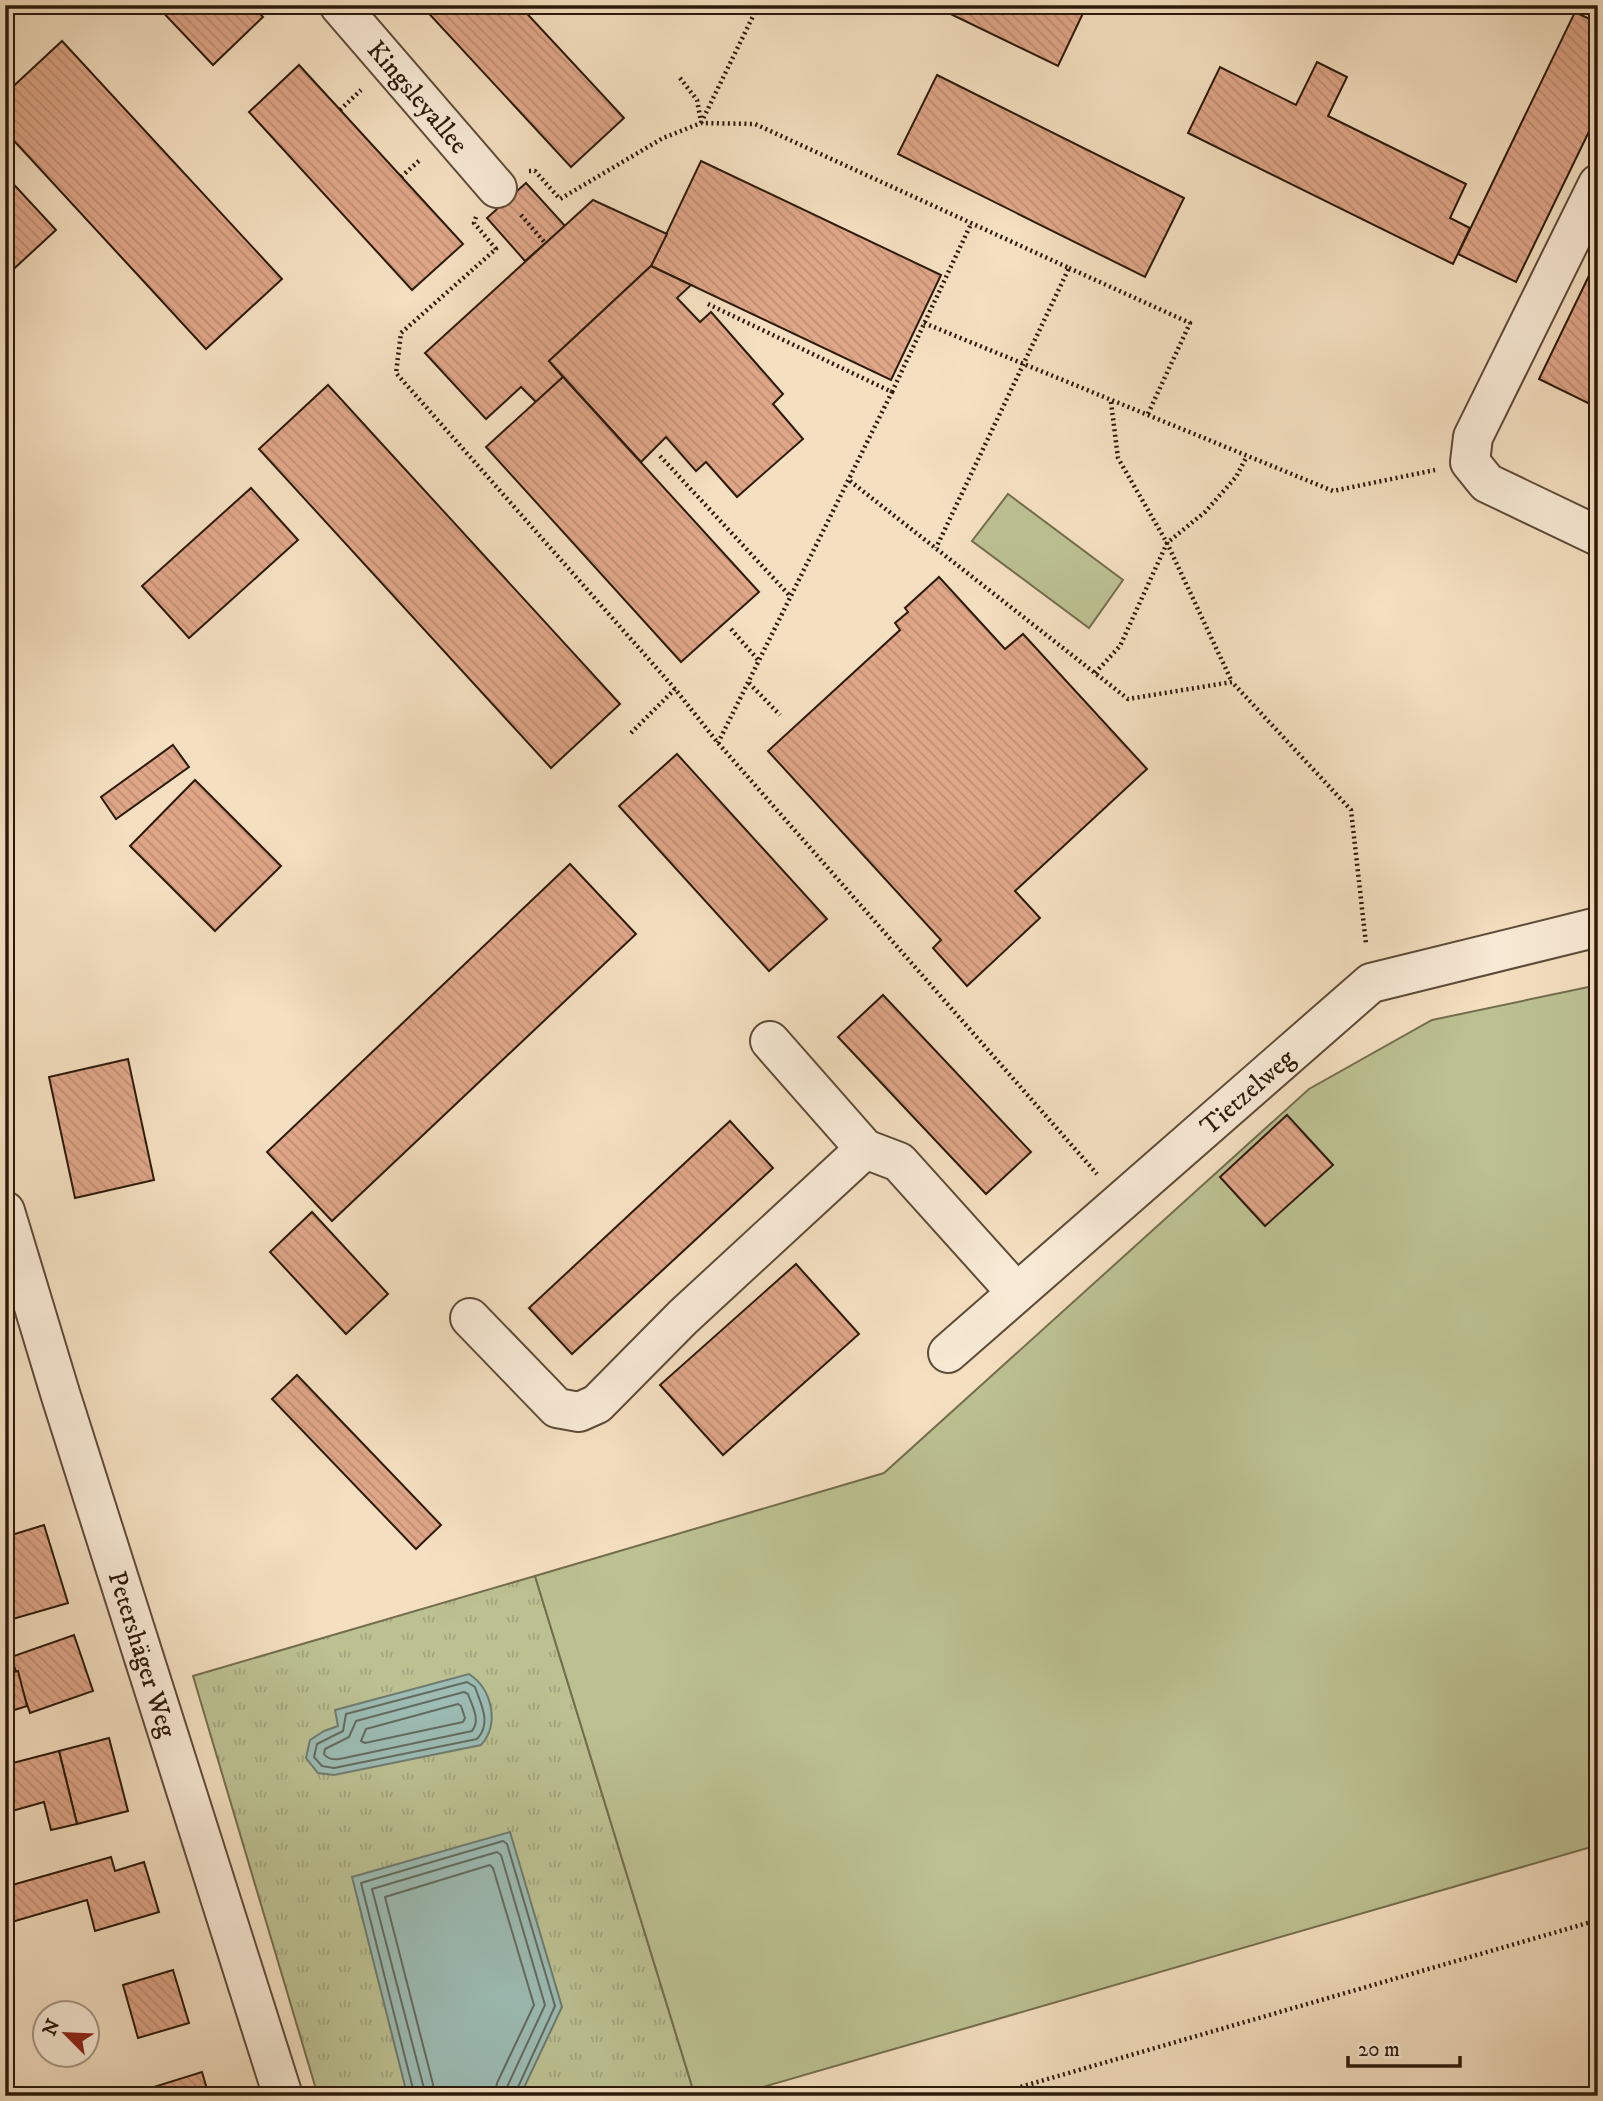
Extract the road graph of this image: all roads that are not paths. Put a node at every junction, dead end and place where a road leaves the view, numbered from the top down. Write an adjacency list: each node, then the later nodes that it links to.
1 (339, 5): 3 (street, Kingsleyallee)
2 (1598, 184): 4 (street)
3 (497, 188)
4 (1598, 536)
5 (1598, 927): 9 (street, Tietzelweg)
6 (770, 1041): 7 (street)
7 (865, 1150): 9 (street); 11 (street)
8 (5, 1211): 10 (street, Petershäger Weg)
9 (1016, 1292): 12 (street, Tietzelweg)
10 (20, 1316): 13 (street, Petershäger Weg)
11 (470, 1318)
12 (948, 1353)
13 (283, 2096)

